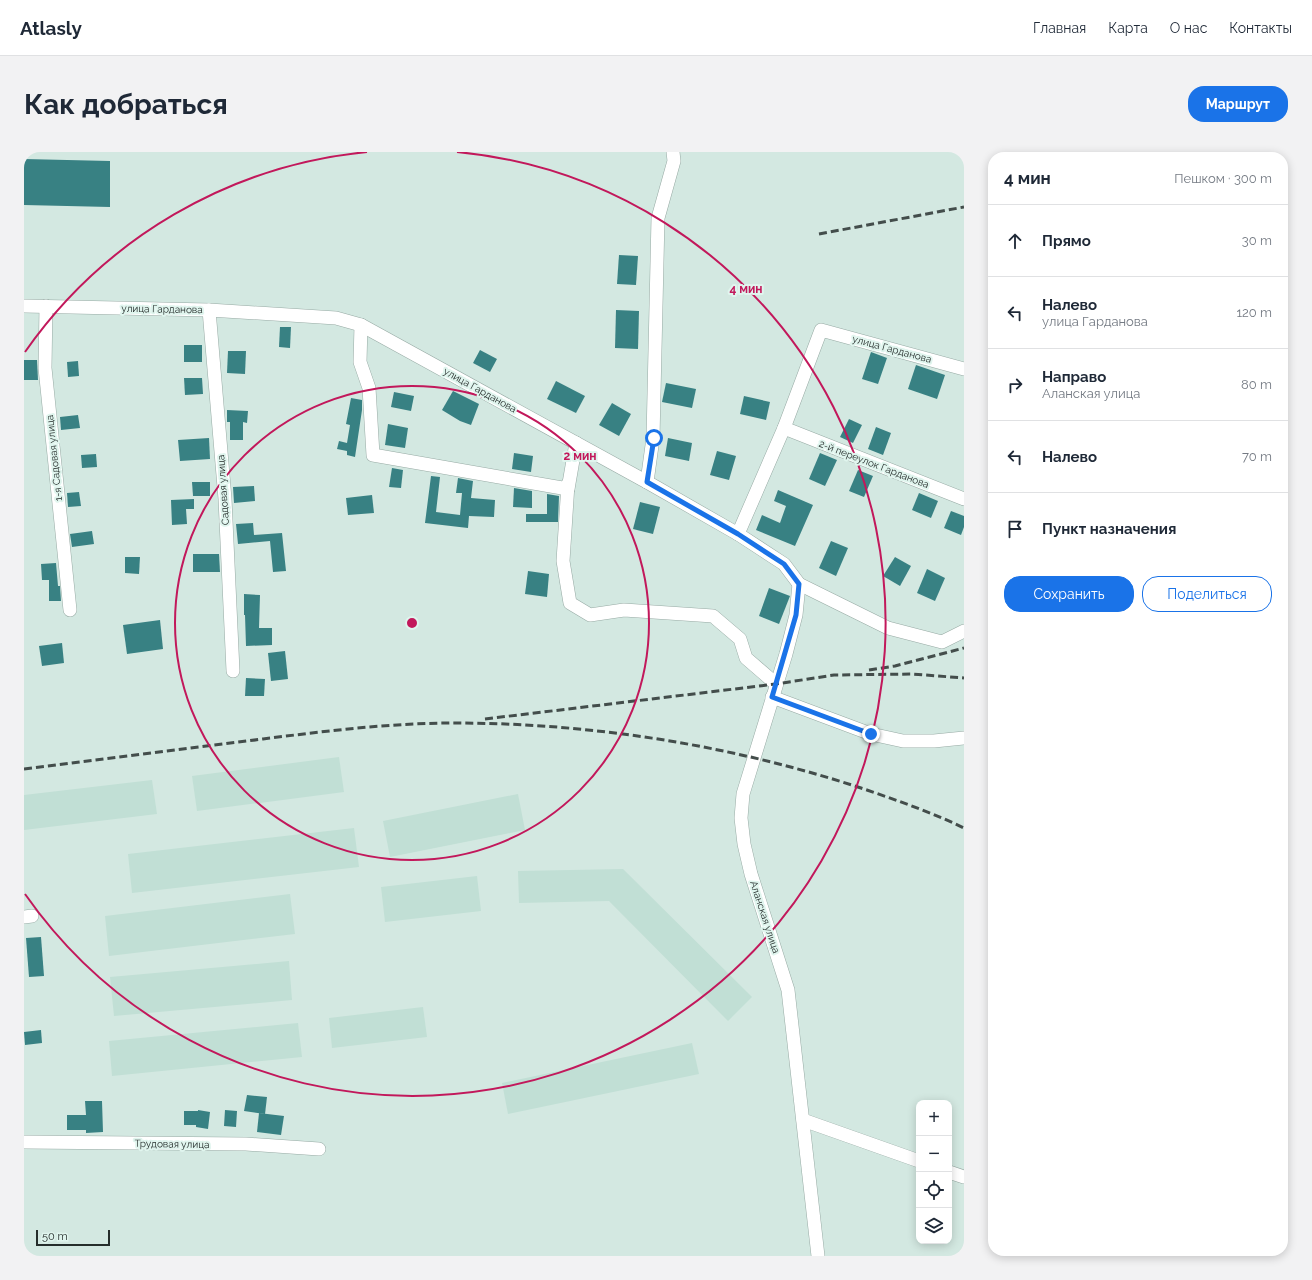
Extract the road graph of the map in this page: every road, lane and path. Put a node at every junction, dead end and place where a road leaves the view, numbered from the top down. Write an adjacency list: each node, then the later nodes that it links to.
1 (673, 152): 9 (street)
2 (24, 306): 3 (street, улица Гарданова)
3 (46, 306): 4 (street, улица Гарданова); 14 (street, 1-я Садовая улица)
4 (209, 310): 5 (street, улица Гарданова); 16 (street, Садовая улица)
5 (361, 325): 8 (street, улица Гарданова); 10 (street)
6 (964, 369): 7 (street, улица Гарданова)
7 (784, 428): 11 (street, 2-й переулок Гарданова); 12 (street)
8 (576, 443): 9 (street, улица Гарданова); 10 (street)
9 (647, 482): 12 (street, улица Гарданова)
10 (568, 484): 17 (street)
11 (964, 499)
12 (738, 534): 13 (street, улица Гарданова)
13 (799, 584): 15 (street, улица Гарданова); 17 (street, Аланская улица)
14 (70, 610)
15 (964, 631)
16 (232, 671)
17 (776, 684): 18 (street, Аланская улица)
18 (772, 697): 19 (street); 20 (street, Аланская улица)
19 (964, 738)
20 (803, 1120): 23 (street); 26 (street, Аланская улица)
21 (24, 1142): 22 (street, Трудовая улица)
22 (319, 1149)
23 (916, 1160)
24 (952, 1173): 25 (street)
25 (964, 1177)
26 (818, 1256)

